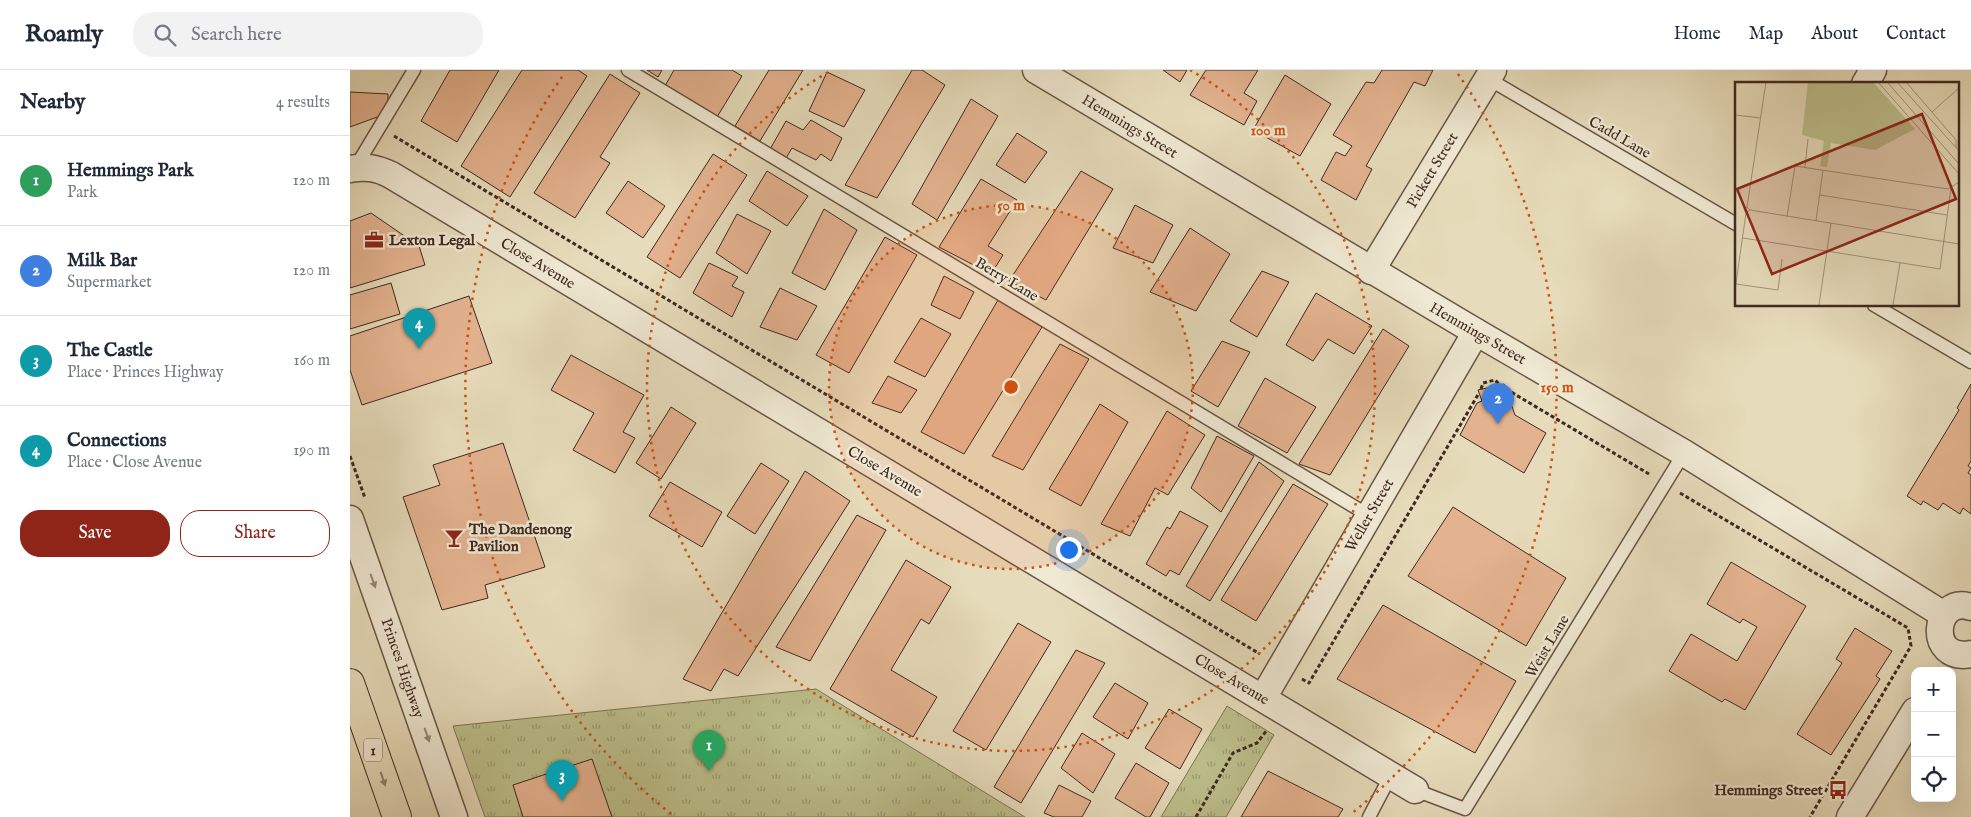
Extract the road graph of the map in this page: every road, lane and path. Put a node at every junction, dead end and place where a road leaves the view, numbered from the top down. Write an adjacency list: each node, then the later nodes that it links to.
1 (414, 70): 7 (lane)
2 (628, 70): 21 (lane, Berry Lane)
3 (1036, 70): 10 (street, Hemmings Street)
4 (1873, 70): 6 (street)
5 (1490, 72): 9 (lane, Cadd Lane); 10 (street, Pickett Street)
6 (1866, 82)
7 (380, 128): 8 (lane); 26 (path)
8 (352, 169): 28 (street, Close Avenue)
9 (1735, 223)
10 (1371, 271): 12 (street, Hemmings Street)
11 (1876, 306): 13 (lane)
12 (1476, 332): 18 (street, Hemmings Street); 21 (street, Weller Street)
13 (1971, 362)
14 (1500, 385): 15 (path)
15 (1482, 389)
16 (1506, 389): 19 (path)
17 (1479, 393): 26 (path)
18 (1684, 453): 24 (street, Hemmings Street); 31 (lane, Weist Lane)
19 (1651, 476)
20 (1677, 491): 36 (path)
21 (1368, 515): 26 (street, Weller Street)
22 (350, 519): 33 (street, Princes Highway, one-way to 33)
23 (1971, 607): 24 (street)
24 (1944, 615): 25 (street)
25 (1954, 659)
26 (1281, 667): 28 (street, Weller Street)
27 (350, 683): 32 (highway, 1, one-way to 32)
28 (1263, 698): 30 (street, Close Avenue); 34 (path)
29 (1914, 712): 37 (street)
30 (1390, 775): 31 (street, Close Avenue); 35 (lane)
31 (1415, 790)
32 (397, 817)
33 (454, 817)
34 (1196, 817)
35 (1369, 817)
36 (1810, 817)
37 (1850, 817)

